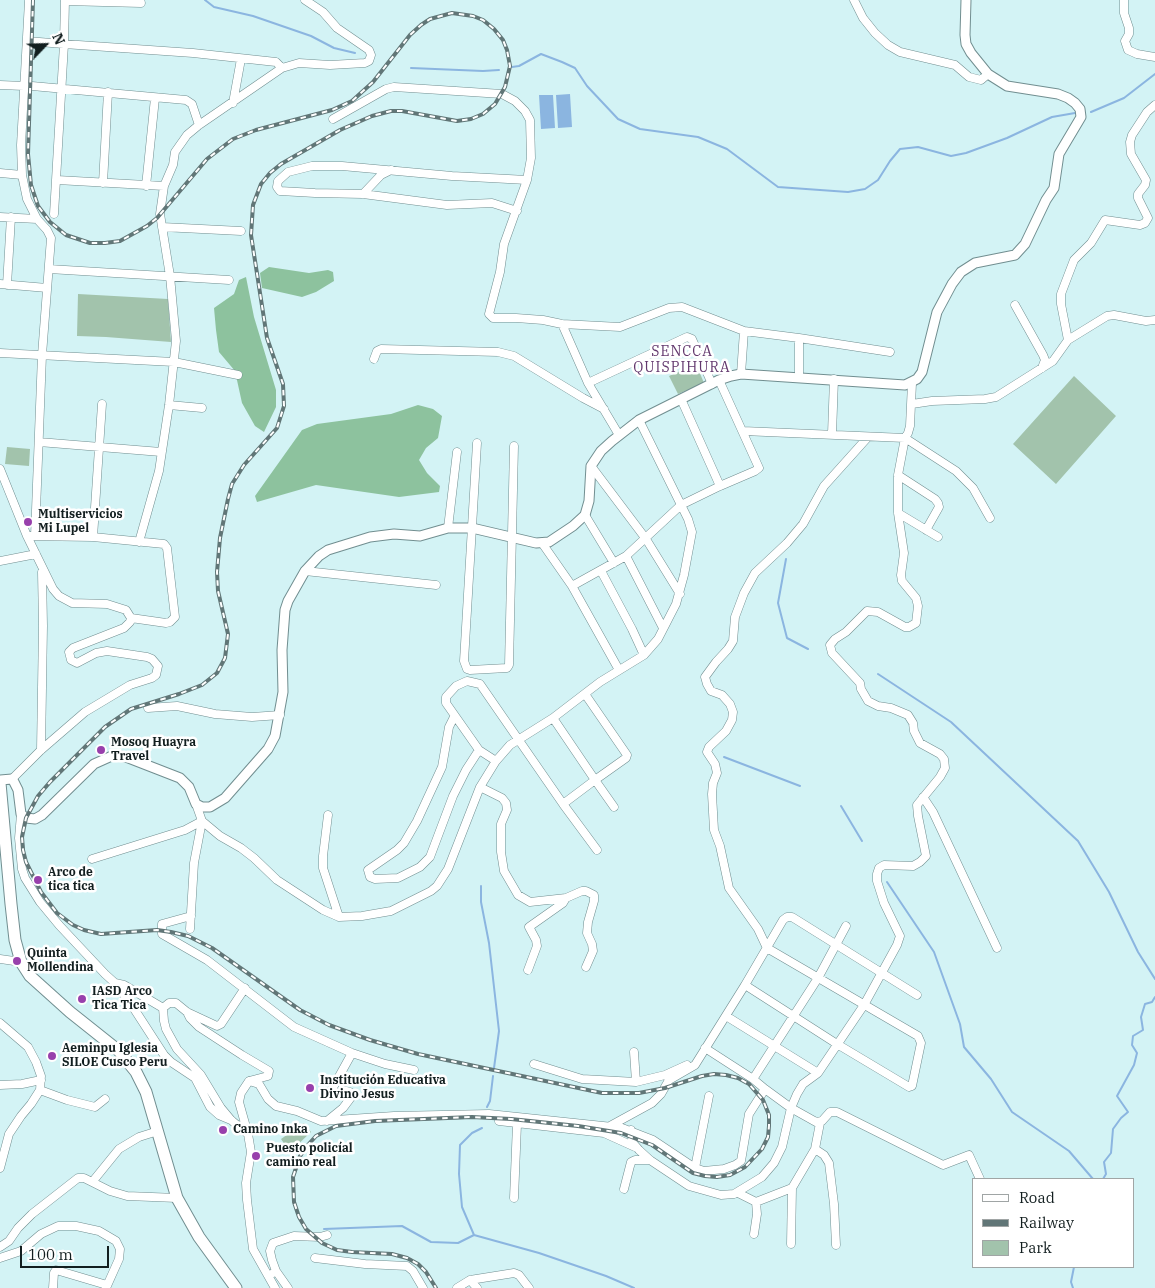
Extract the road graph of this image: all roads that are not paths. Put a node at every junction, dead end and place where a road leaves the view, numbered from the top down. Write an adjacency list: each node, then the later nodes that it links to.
1 (66, 0): 7 (street); 9 (street)
2 (305, 0): 12 (street)
3 (854, 0): 13 (street)
4 (966, 0): 13 (main road)
5 (1124, 0): 10 (street)
6 (29, 1): 8 (street)
7 (141, 3)
8 (27, 42): 9 (street); 15 (street)
9 (64, 44): 11 (street); 16 (street)
10 (1155, 57)
11 (241, 58): 12 (street); 19 (street)
12 (282, 68): 19 (street)
13 (988, 74): 62 (main road)
14 (0, 85): 15 (street)
15 (28, 86): 16 (street); 25 (street)
16 (60, 89): 17 (street); 26 (street)
17 (108, 92): 18 (street); 28 (street)
18 (155, 98): 22 (street); 29 (street)
19 (233, 103): 22 (street)
20 (1155, 105): 49 (street)
21 (333, 118): 27 (street)
22 (199, 125): 30 (street)
23 (392, 170): 27 (street); 31 (street); 31 (street)
24 (0, 173): 25 (street)
25 (22, 175): 36 (street)
26 (56, 180): 28 (street); 33 (street)
27 (528, 180): 32 (street)
28 (103, 183): 29 (street)
29 (146, 186): 30 (street)
30 (164, 186): 37 (street)
31 (363, 194): 32 (street)
32 (516, 211): 46 (street)
33 (54, 214)
34 (0, 217): 35 (street)
35 (11, 217): 36 (street); 42 (street)
36 (37, 219): 39 (street)
37 (162, 227): 38 (street); 40 (street)
38 (241, 231)
39 (49, 269): 40 (street); 43 (street)
40 (170, 276): 41 (street); 54 (street)
41 (229, 280)
42 (4, 284): 43 (street)
43 (47, 288): 52 (street)
44 (1016, 305): 55 (street)
45 (1155, 320): 49 (street)
46 (562, 324): 47 (street); 61 (street)
47 (744, 331): 48 (street); 56 (street)
48 (799, 338): 50 (street); 58 (street)
49 (1068, 340): 55 (street)
50 (890, 352)
51 (0, 353): 52 (street)
52 (42, 356): 54 (street); 75 (street)
53 (374, 359): 68 (street)
54 (174, 362): 57 (street); 66 (street)
55 (1041, 370): 65 (street)
56 (741, 374): 58 (main road); 60 (main road)
57 (238, 375)
58 (799, 377): 59 (main road)
59 (834, 379): 62 (main road); 71 (street)
60 (716, 382): 61 (street); 63 (main road); 70 (street)
61 (588, 383): 68 (street)
62 (912, 383): 65 (street)
63 (681, 399): 69 (main road); 84 (street)
64 (102, 404): 77 (street)
65 (912, 404): 74 (street)
66 (169, 405): 67 (street); 79 (street)
67 (202, 408)
68 (604, 409): 72 (street)
69 (639, 420): 72 (main road); 85 (street)
70 (743, 431): 71 (street); 84 (street)
71 (832, 434): 73 (street)
72 (619, 435): 81 (main road)
73 (868, 437): 74 (street); 141 (street)
74 (905, 438): 83 (street); 88 (street)
75 (38, 442): 77 (street); 92 (street)
76 (477, 443): 90 (street)
77 (100, 446): 79 (street); 94 (street)
78 (514, 446): 93 (street)
79 (161, 452): 97 (street)
80 (457, 452): 89 (street)
81 (591, 466): 87 (main road); 96 (street)
82 (0, 469): 92 (street)
83 (898, 475): 86 (street); 91 (street)
84 (720, 486): 85 (street)
85 (682, 505): 96 (street); 108 (street)
86 (898, 513): 91 (street); 126 (street)
87 (585, 515): 98 (main road); 102 (street)
88 (990, 518)
89 (448, 528): 90 (main road); 104 (main road)
90 (472, 528): 93 (main road); 93 (street)
91 (926, 530): 95 (street)
92 (31, 536): 94 (street); 99 (street)
93 (511, 536): 98 (main road)
94 (93, 537): 97 (street)
95 (938, 537)
96 (646, 539): 100 (street); 108 (street)
97 (139, 542): 109 (street)
98 (542, 543): 107 (street)
99 (36, 554): 101 (street); 103 (street)
100 (626, 556): 102 (street); 110 (street)
101 (0, 561)
102 (614, 563): 105 (street)
103 (42, 566): 109 (street); 119 (street)
104 (305, 571): 106 (street); 115 (main road)
105 (601, 571): 107 (street); 111 (street)
106 (436, 585)
107 (572, 586): 112 (street)
108 (680, 594): 110 (street)
109 (130, 618): 119 (street)
110 (663, 628): 111 (street)
111 (644, 655): 112 (street)
112 (619, 670): 113 (street)
113 (585, 694): 117 (street); 123 (street)
114 (148, 708): 115 (street)
115 (280, 715): 127 (main road)
116 (454, 717): 118 (street); 120 (street); 120 (street)
117 (553, 718): 118 (street); 123 (street)
118 (518, 740): 121 (street); 128 (street)
119 (40, 750): 122 (street)
120 (479, 750): 121 (street)
121 (496, 761): 125 (street)
122 (12, 779): 124 (main road); 130 (main road)
123 (595, 780): 128 (street); 129 (street)
124 (0, 781): 144 (highway)
125 (480, 786): 135 (street); 137 (street)
126 (923, 797): 142 (street); 147 (street)
127 (196, 804): 130 (main road); 132 (street)
128 (562, 804): 133 (street)
129 (614, 807)
130 (21, 814): 149 (street)
131 (328, 815): 137 (street)
132 (202, 821): 134 (street); 136 (street); 137 (street)
133 (597, 850)
134 (92, 860)
135 (566, 898): 145 (street); 146 (street)
136 (191, 916): 139 (street); 151 (street)
137 (338, 916)
138 (846, 926): 140 (street)
139 (190, 929)
140 (837, 945): 141 (street); 147 (street); 148 (street)
141 (767, 948): 148 (street); 150 (street)
142 (997, 948)
143 (0, 959): 144 (street)
144 (21, 962): 185 (highway)
145 (586, 967)
146 (528, 970)
147 (882, 974): 152 (street); 153 (street)
148 (818, 978): 153 (street); 157 (street)
149 (115, 983): 154 (street); 178 (street)
150 (745, 985): 156 (street); 157 (street)
151 (245, 988): 155 (street); 163 (street)
152 (917, 994)
153 (864, 1004): 159 (street); 159 (street)
154 (163, 1008): 155 (street); 178 (street)
155 (187, 1012): 170 (street)
156 (726, 1016): 160 (street); 161 (street)
157 (794, 1016): 159 (street); 160 (street)
158 (0, 1023): 169 (street)
159 (837, 1044): 167 (street)
160 (775, 1046): 167 (street); 168 (street)
161 (705, 1048): 164 (street); 168 (street)
162 (634, 1052): 171 (street)
163 (352, 1053): 166 (street); 179 (street)
164 (698, 1060): 171 (street); 183 (street)
165 (534, 1064): 171 (street)
166 (414, 1070)
167 (818, 1074): 177 (street)
168 (753, 1079): 173 (street)
169 (41, 1080): 172 (street); 174 (street)
170 (249, 1081): 179 (street); 186 (street)
171 (636, 1082)
172 (0, 1085)
173 (765, 1089): 177 (street); 191 (street)
174 (40, 1090): 176 (street); 190 (street)
175 (708, 1096): 191 (street)
176 (105, 1099)
177 (791, 1108): 182 (street); 196 (street)
178 (231, 1120): 186 (street)
179 (326, 1121): 181 (street)
180 (499, 1121): 181 (street)
181 (513, 1121): 183 (street); 187 (street); 198 (street)
182 (820, 1122): 188 (street); 192 (street)
183 (610, 1126): 184 (street)
184 (631, 1130): 187 (street); 191 (street)
185 (158, 1131): 193 (street); 197 (highway)
186 (248, 1134): 208 (street)
187 (636, 1147): 189 (street)
188 (814, 1149): 194 (street); 203 (street)
189 (650, 1160): 195 (street); 196 (street)
190 (0, 1168)
191 (695, 1168)
192 (980, 1178)
193 (93, 1181): 197 (street); 204 (street)
194 (792, 1188): 199 (street); 202 (street)
195 (624, 1189)
196 (738, 1193): 199 (street)
197 (177, 1198): 212 (highway)
198 (514, 1198)
199 (756, 1202): 200 (street)
200 (754, 1234)
201 (327, 1235): 207 (street)
202 (791, 1244)
203 (836, 1245)
204 (0, 1247)
205 (0, 1258): 210 (street)
206 (315, 1258): 215 (street)
207 (276, 1271): 208 (street); 214 (street)
208 (267, 1276): 213 (street)
209 (470, 1280): 216 (street); 217 (street); 218 (street)
210 (107, 1286): 211 (street)
211 (53, 1288)
212 (236, 1288)
213 (275, 1288)
214 (288, 1288)
215 (423, 1288)
216 (456, 1288)
217 (476, 1288)
218 (530, 1288)

